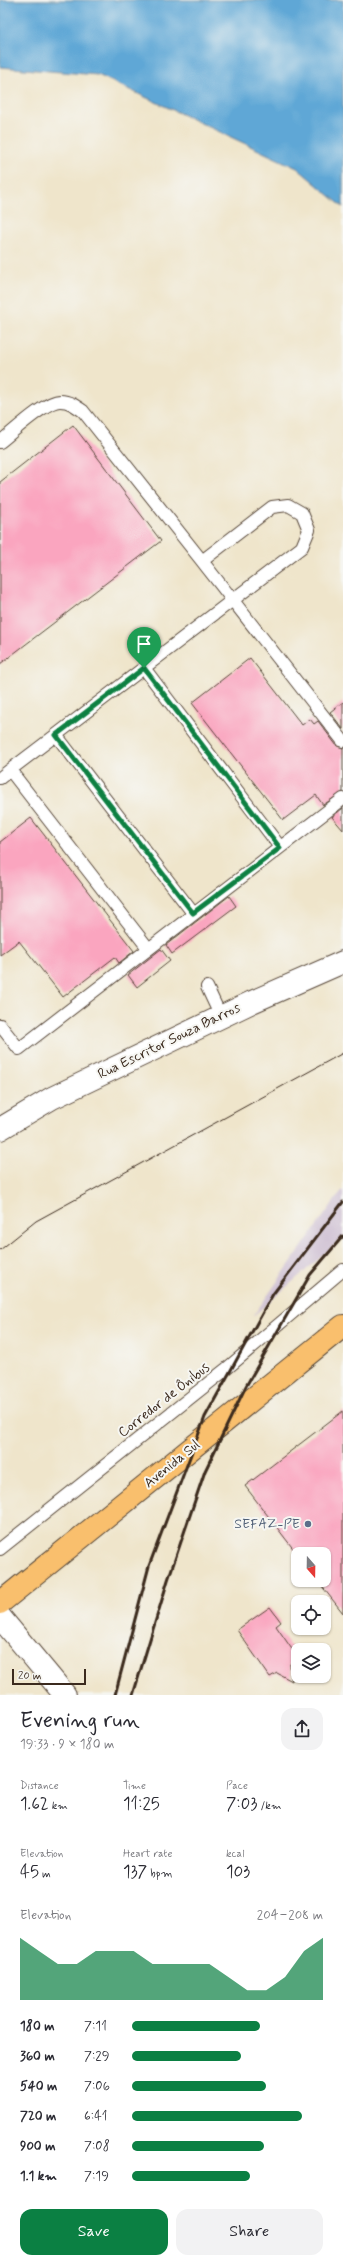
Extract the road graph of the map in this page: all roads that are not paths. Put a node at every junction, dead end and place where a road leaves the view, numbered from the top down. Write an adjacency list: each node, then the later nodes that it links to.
1 (0, 442): 2 (lane)
2 (202, 561): 3 (lane); 3 (lane)
3 (233, 599): 4 (lane); 6 (lane)
4 (144, 668): 5 (lane); 10 (lane)
5 (56, 735): 7 (lane); 11 (lane)
6 (343, 741)
7 (10, 770): 8 (lane); 12 (lane)
8 (0, 778)
9 (343, 799): 10 (lane)
10 (280, 848): 11 (lane)
11 (193, 913): 12 (lane)
12 (148, 948): 16 (lane)
13 (343, 962): 15 (street, Rua Escritor Souza Barros)
14 (207, 987): 15 (lane)
15 (221, 1017): 17 (street, Rua Escritor Souza Barros)
16 (0, 1025)
17 (0, 1129)
18 (343, 1270): 20 (lane, Corredor de Ônibus)
19 (343, 1326): 21 (highway, Avenida Sul)
20 (0, 1549)
21 (0, 1603)
22 (0, 1617): 23 (street)
23 (65, 1695)

